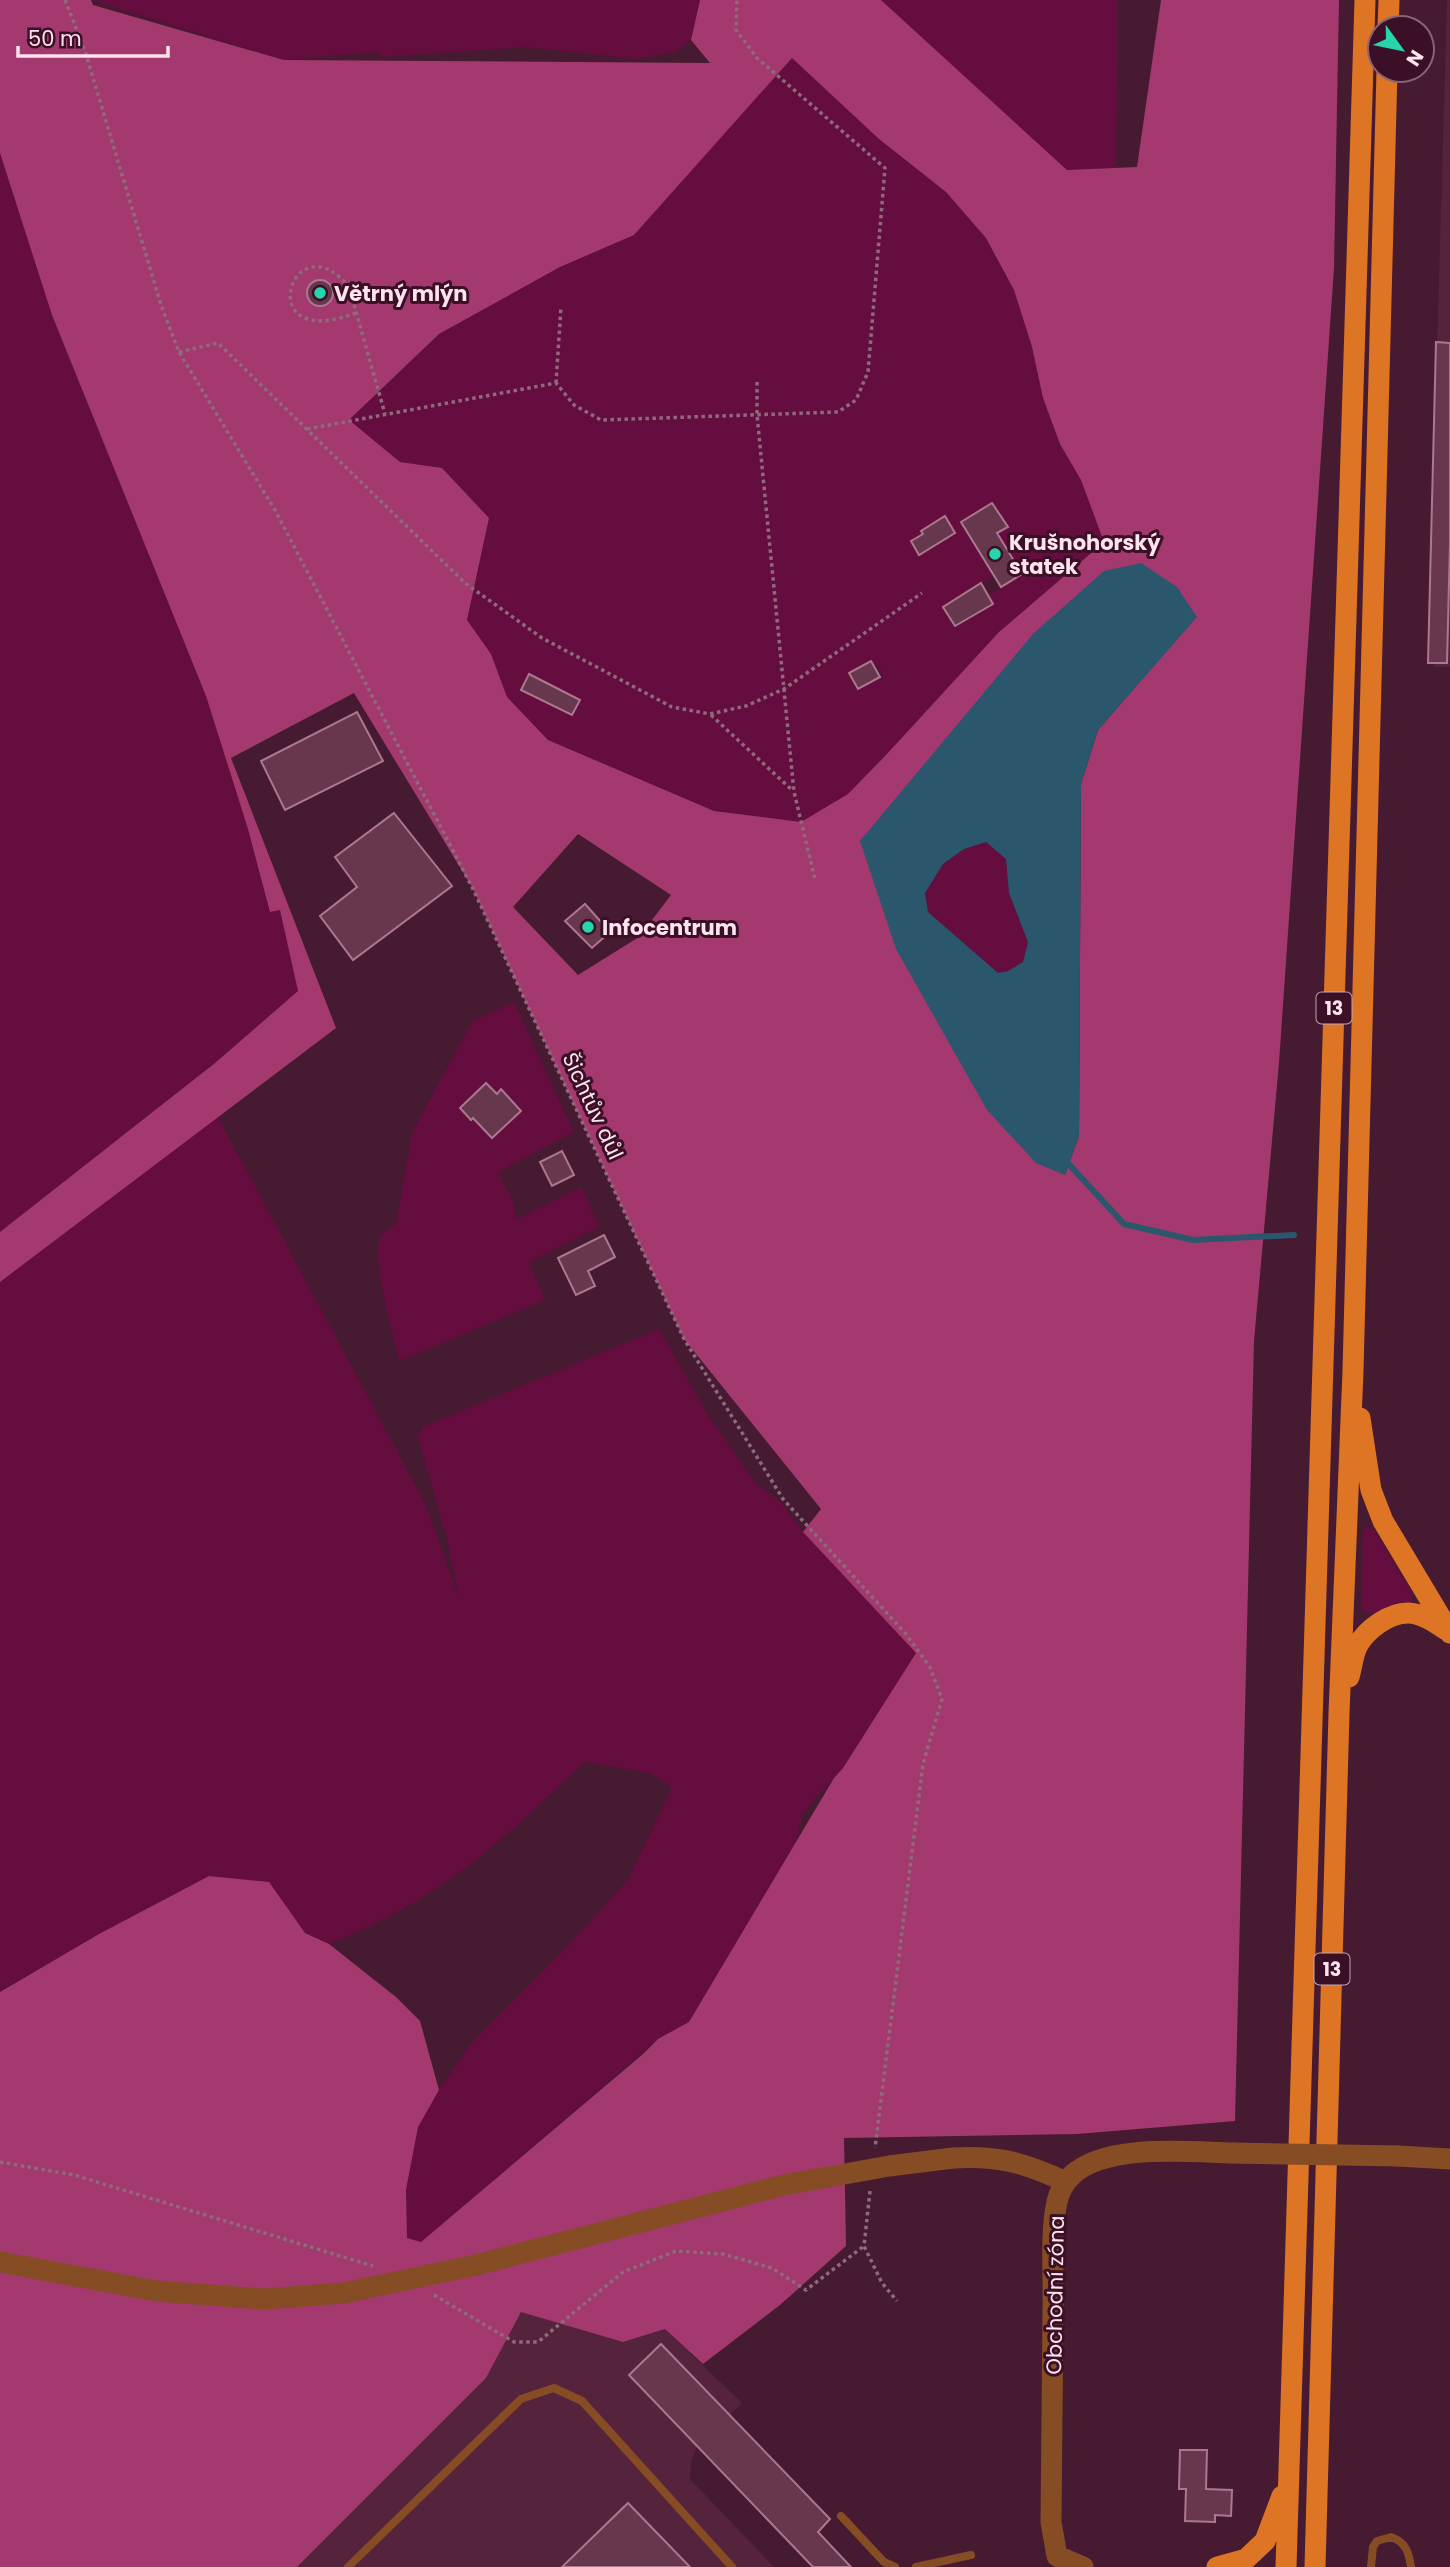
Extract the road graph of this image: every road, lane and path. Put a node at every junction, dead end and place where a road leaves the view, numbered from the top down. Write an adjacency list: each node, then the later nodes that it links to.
1 (65, 0): 7 (path, Šichtův důl)
2 (737, 0): 11 (path)
3 (1364, 0): 27 (highway, 13)
4 (1387, 84): 18 (highway, 13)
5 (561, 307): 9 (path)
6 (356, 313): 6 (path); 10 (path)
7 (179, 352): 12 (path); 21 (path, Šichtův důl)
8 (757, 382): 11 (path)
9 (556, 383): 10 (path); 11 (path)
10 (385, 414): 12 (path)
11 (757, 415): 14 (path)
12 (307, 429): 15 (path)
13 (922, 593): 14 (path)
14 (784, 689): 15 (path); 16 (path)
15 (710, 714): 16 (path)
16 (794, 792): 17 (path)
17 (815, 879)
18 (1353, 1371): 19 (highway); 20 (highway, 13)
19 (1450, 1632): 20 (highway)
20 (1339, 1713): 31 (highway, 13)
21 (874, 2152)
22 (1450, 2159): 24 (street, bridge)
23 (871, 2179): 26 (path)
24 (1066, 2182): 25 (street, bridge); 30 (street, Obchodní zóna)
25 (0, 2262)
26 (897, 2301)
27 (1290, 2467): 37 (highway); 38 (highway, 13)
28 (841, 2516): 34 (lane)
29 (971, 2555): 35 (lane)
30 (1056, 2561): 36 (street, Obchodní zóna)
31 (1317, 2561)
32 (348, 2567): 33 (lane)
33 (732, 2567)
34 (895, 2567)
35 (916, 2567)
36 (1083, 2567)
37 (1217, 2567)
38 (1286, 2567)
39 (1371, 2567): 40 (lane)
40 (1411, 2567)

